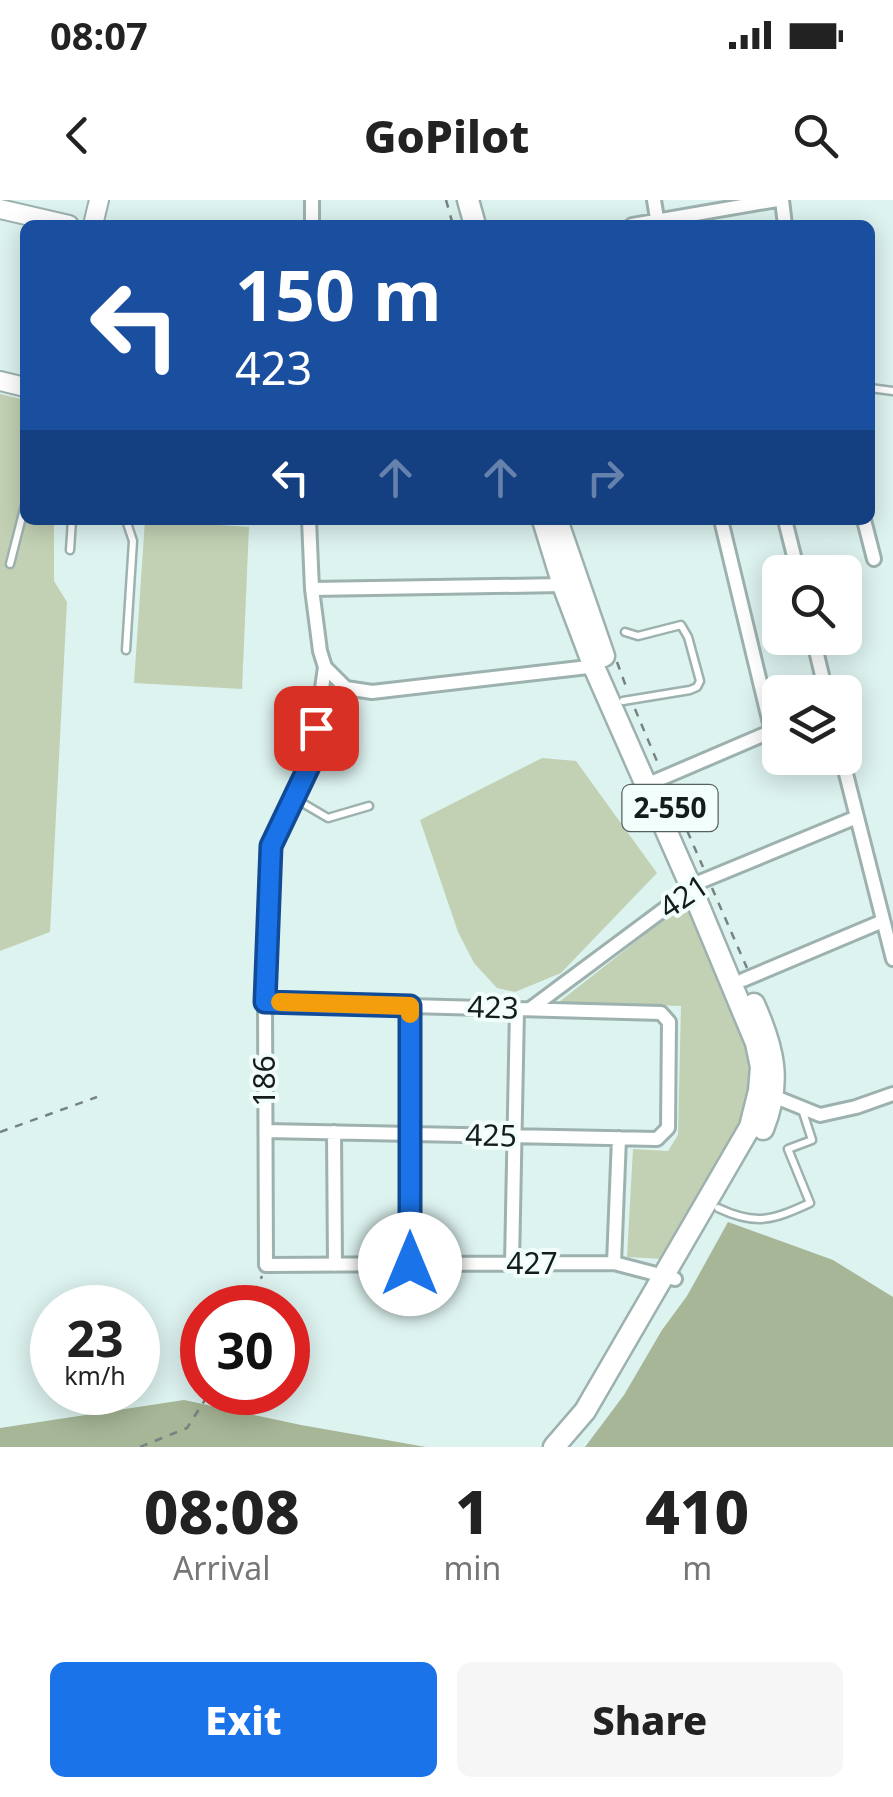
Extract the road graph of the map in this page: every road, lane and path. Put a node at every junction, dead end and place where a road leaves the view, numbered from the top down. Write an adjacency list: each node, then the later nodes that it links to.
1 (779, 200): 4 (street)
2 (0, 209): 3 (street)
3 (47, 220)
4 (674, 220)
5 (20, 525): 17 (lane)
6 (72, 525): 14 (lane)
7 (128, 525): 21 (lane)
8 (309, 525): 19 (street, 186)
9 (545, 525): 18 (main road, 2-550)
10 (560, 525): 22 (main road, 2-550)
11 (722, 525): 24 (street)
12 (786, 525): 15 (street)
13 (865, 525): 16 (street)
14 (70, 550)
15 (794, 555)
16 (874, 559)
17 (10, 564)
18 (563, 584): 19 (street); 22 (main road, 2-550)
19 (312, 589): 23 (street, 186)
20 (626, 632): 25 (lane)
21 (126, 650)
22 (606, 665): 23 (street); 25 (main road, 2-550); 25 (path); 28 (main road, 2-550)
23 (325, 667): 29 (street, 186)
24 (762, 677)
25 (627, 701): 28 (main road, 2-550); 28 (path)
26 (762, 736): 28 (street)
27 (846, 775): 31 (street)
28 (656, 781): 32 (main road, 2-550); 35 (path)
29 (294, 798): 30 (lane); 36 (street, 186)
30 (369, 806)
31 (857, 817): 32 (street, 421); 33 (street)
32 (696, 884): 35 (main road, 2-550); 38 (street, 421); 39 (main road, 2-550)
33 (883, 921): 34 (street); 35 (street)
34 (893, 960)
35 (747, 978): 39 (main road, 2-550)
36 (265, 1002): 37 (street, 423); 43 (street, 186)
37 (410, 1006): 38 (street, 423); 46 (street)
38 (524, 1009): 47 (street); 49 (street, 423)
39 (767, 1094): 42 (street); 50 (main road, 2-550); 56 (main road, 2-550)
40 (893, 1094): 42 (street)
41 (98, 1097): 44 (path)
42 (802, 1108): 50 (lane)
43 (266, 1131): 45 (street, 425); 54 (street, 186)
44 (0, 1132)
45 (334, 1132): 46 (street, 425); 55 (street)
46 (410, 1134): 47 (street, 425); 52 (street)
47 (515, 1136): 48 (street, 425); 53 (street)
48 (619, 1138): 49 (street, 425); 51 (street)
49 (657, 1139)
50 (718, 1208): 56 (main road, 2-550)
51 (614, 1263): 53 (street, 427); 56 (street, 427)
52 (410, 1264): 53 (street, 427); 55 (street, 427)
53 (512, 1264)
54 (266, 1265): 55 (street, 427); 57 (path)
55 (336, 1265)
56 (670, 1277): 59 (main road, 2-550)
57 (258, 1285)
58 (195, 1415): 60 (path)
59 (569, 1442): 61 (main road, 2-550)
60 (140, 1447)
61 (554, 1447)

